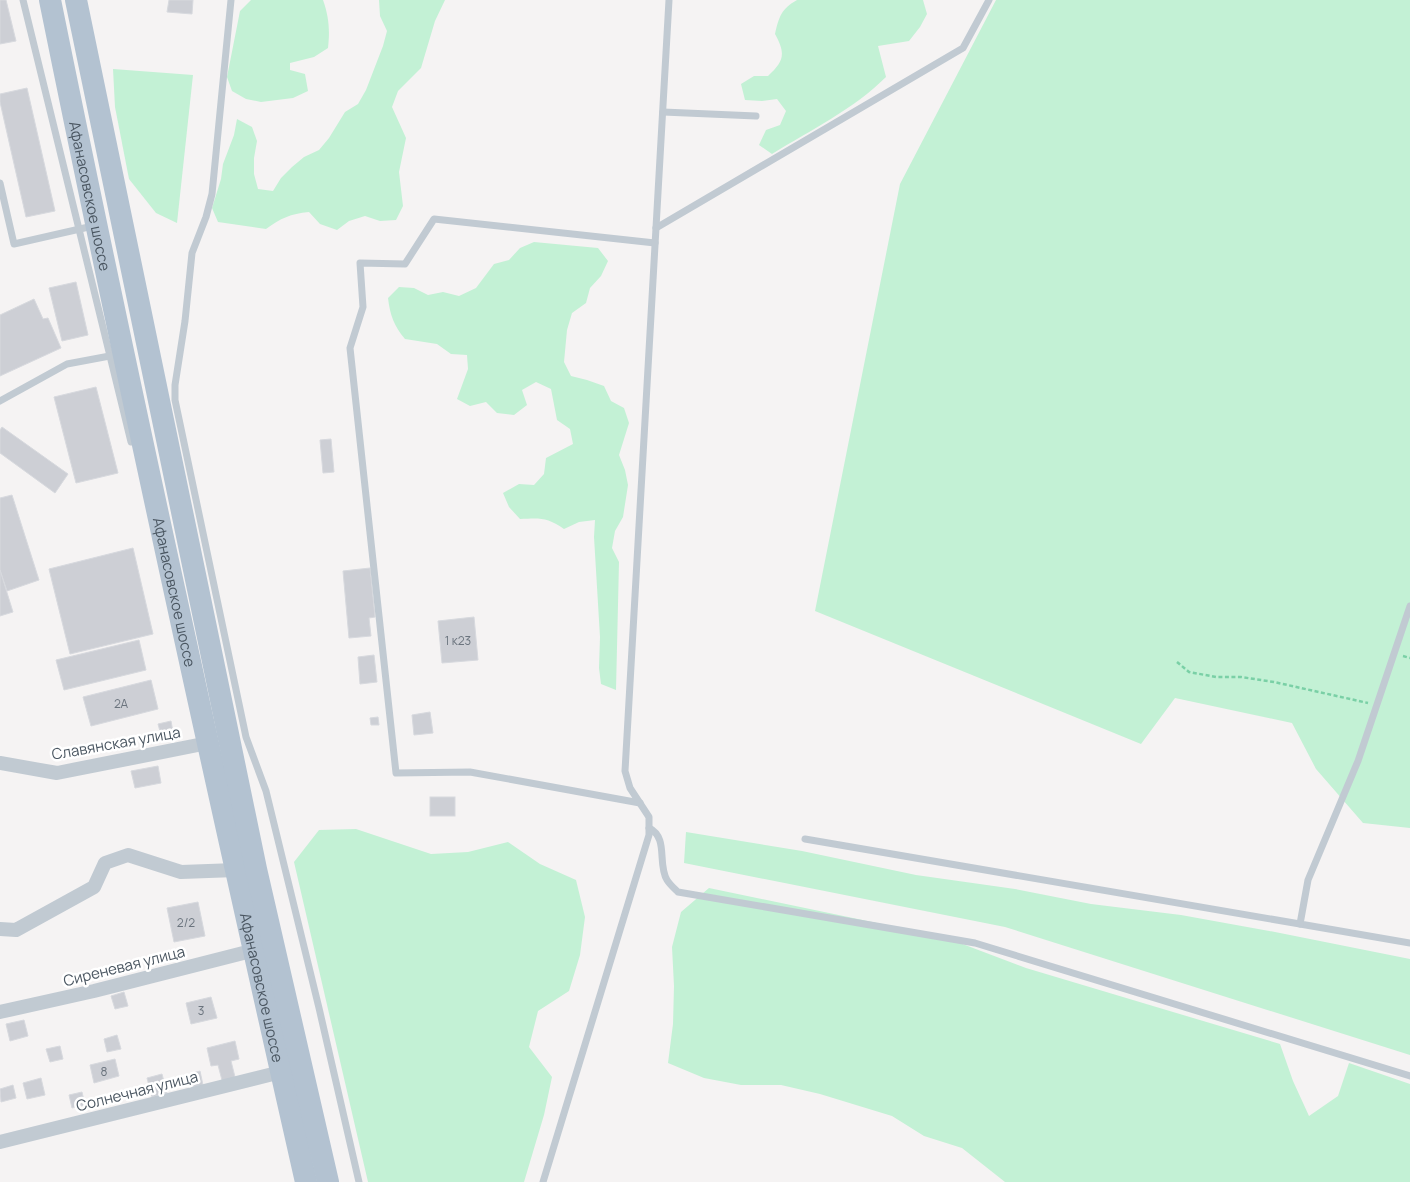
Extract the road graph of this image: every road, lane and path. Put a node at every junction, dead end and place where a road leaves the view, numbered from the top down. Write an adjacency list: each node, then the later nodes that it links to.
1 (23, 0): 10 (lane)
2 (50, 0): 10 (main road, Афанасовское шоссе)
3 (76, 0): 34 (main road, Афанасовское шоссе)
4 (231, 0): 35 (lane)
5 (670, 0): 7 (lane)
6 (989, 0): 11 (lane)
7 (663, 112): 8 (lane); 11 (lane)
8 (756, 116)
9 (0, 183): 10 (lane)
10 (88, 228): 13 (main road, Афанасовское шоссе)
11 (656, 228): 12 (lane)
12 (655, 243): 21 (lane); 21 (lane)
13 (116, 355): 14 (lane); 15 (lane); 19 (main road, Афанасовское шоссе)
14 (0, 402)
15 (134, 452)
16 (1410, 606): 18 (lane)
17 (1177, 662): 18 (path)
18 (1377, 704): 25 (lane)
19 (208, 743): 20 (street, Славянская улица); 24 (main road, Афанасовское шоссе)
20 (0, 763)
21 (640, 803): 22 (lane)
22 (649, 828): 31 (lane); 36 (lane)
23 (805, 839): 25 (lane)
24 (236, 870): 26 (street); 28 (main road, Афанасовское шоссе)
25 (1300, 924): 27 (lane)
26 (0, 929)
27 (1410, 943)
28 (255, 950): 29 (street, Сиреневая улица); 30 (main road, Афанасовское шоссе)
29 (0, 1012)
30 (281, 1072): 32 (street, Солнечная улица); 33 (main road, Афанасовское шоссе)
31 (1410, 1076)
32 (0, 1142)
33 (306, 1182)
34 (328, 1182)
35 (358, 1182)
36 (543, 1182)

